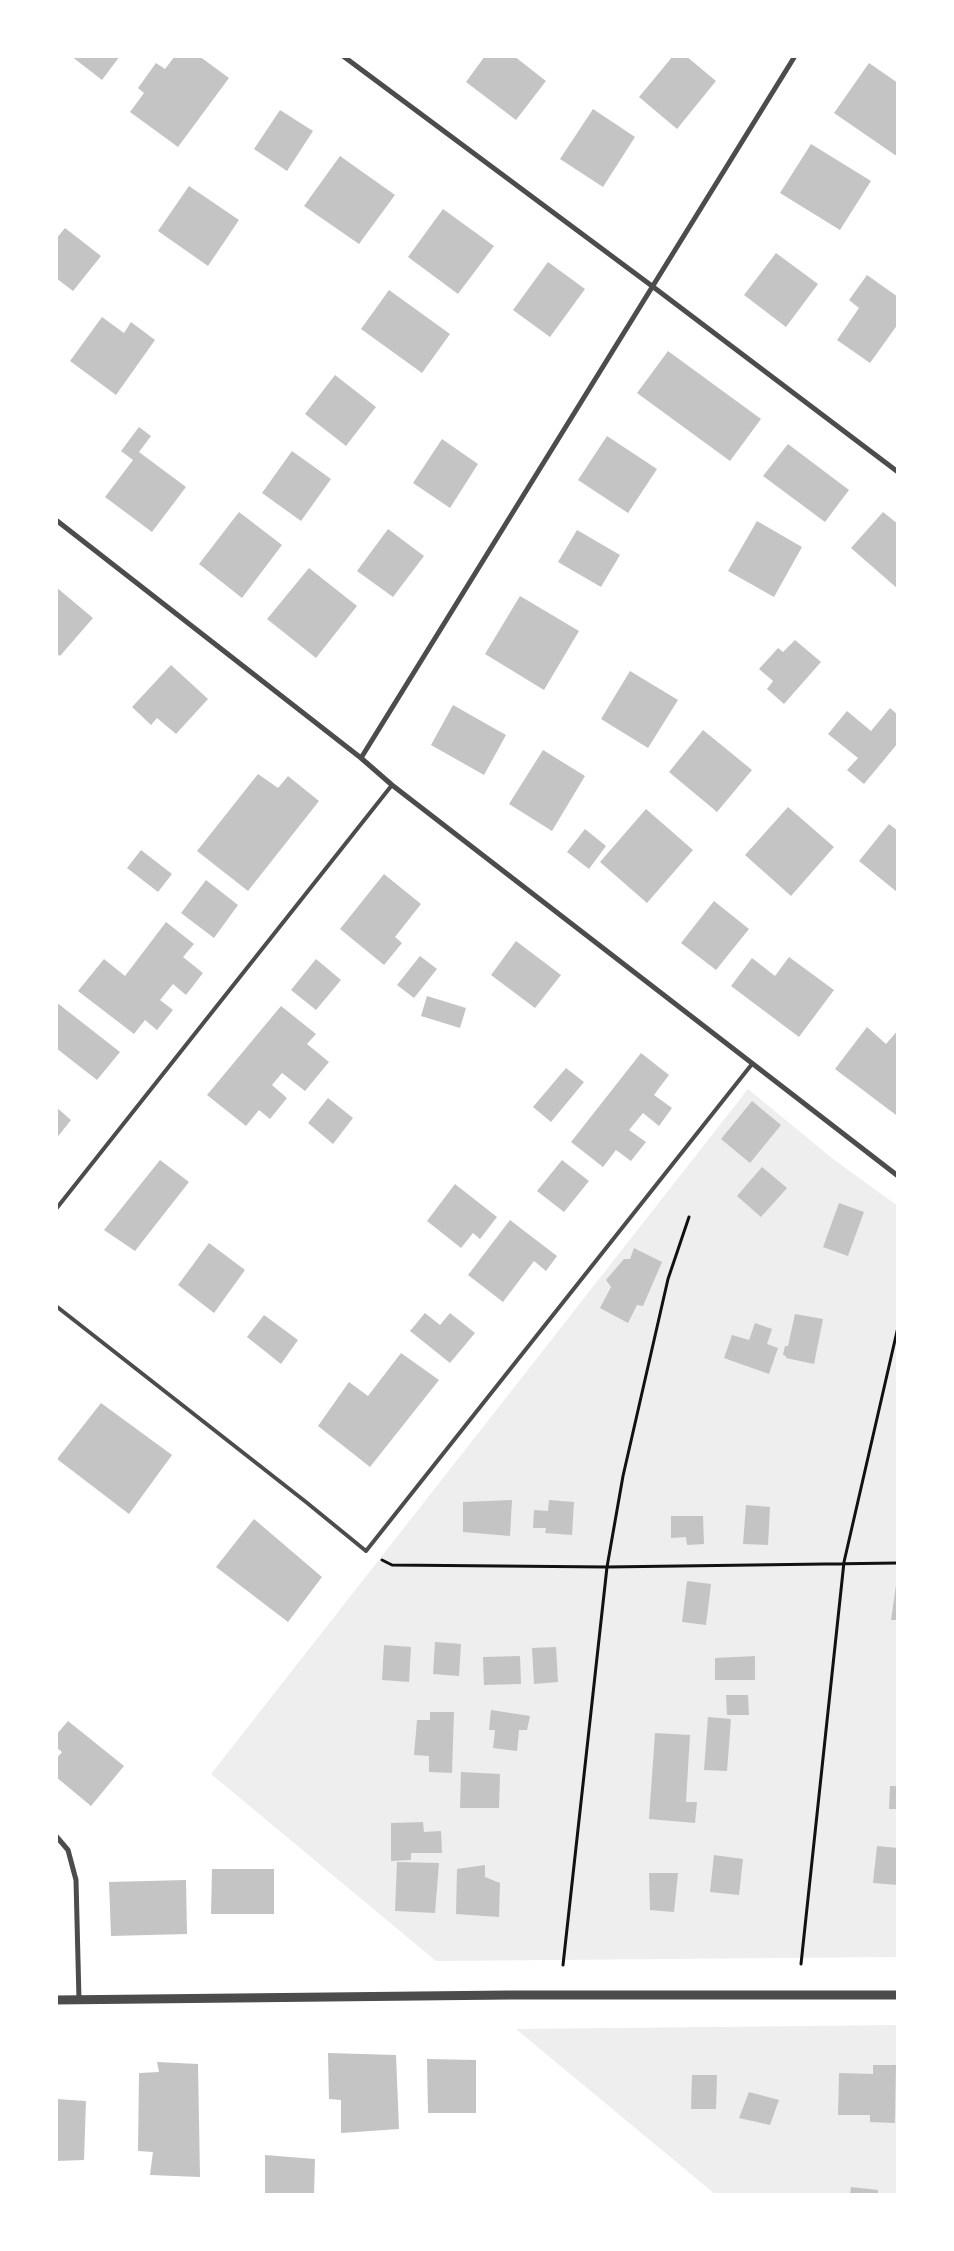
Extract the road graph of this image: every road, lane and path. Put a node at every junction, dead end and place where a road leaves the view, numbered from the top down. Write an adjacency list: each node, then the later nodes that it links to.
1 (343, 56): 3 (street)
2 (795, 56): 3 (street)
3 (652, 286): 4 (street); 6 (street)
4 (898, 472)
5 (56, 520): 6 (street)
6 (361, 758): 7 (street)
7 (392, 785): 8 (street); 10 (lane)
8 (752, 1064): 9 (street); 14 (lane)
9 (898, 1176)
10 (56, 1209)
11 (689, 1217): 17 (path)
12 (56, 1306): 14 (lane)
13 (898, 1327): 15 (path)
14 (366, 1552): 17 (path)
15 (844, 1562): 16 (path); 17 (path); 19 (path)
16 (898, 1562)
17 (608, 1567): 20 (path)
18 (56, 1836): 23 (street)
19 (801, 1964)
20 (563, 1965)
21 (898, 1995): 23 (street)
22 (56, 2000): 23 (street)
23 (79, 2000)

